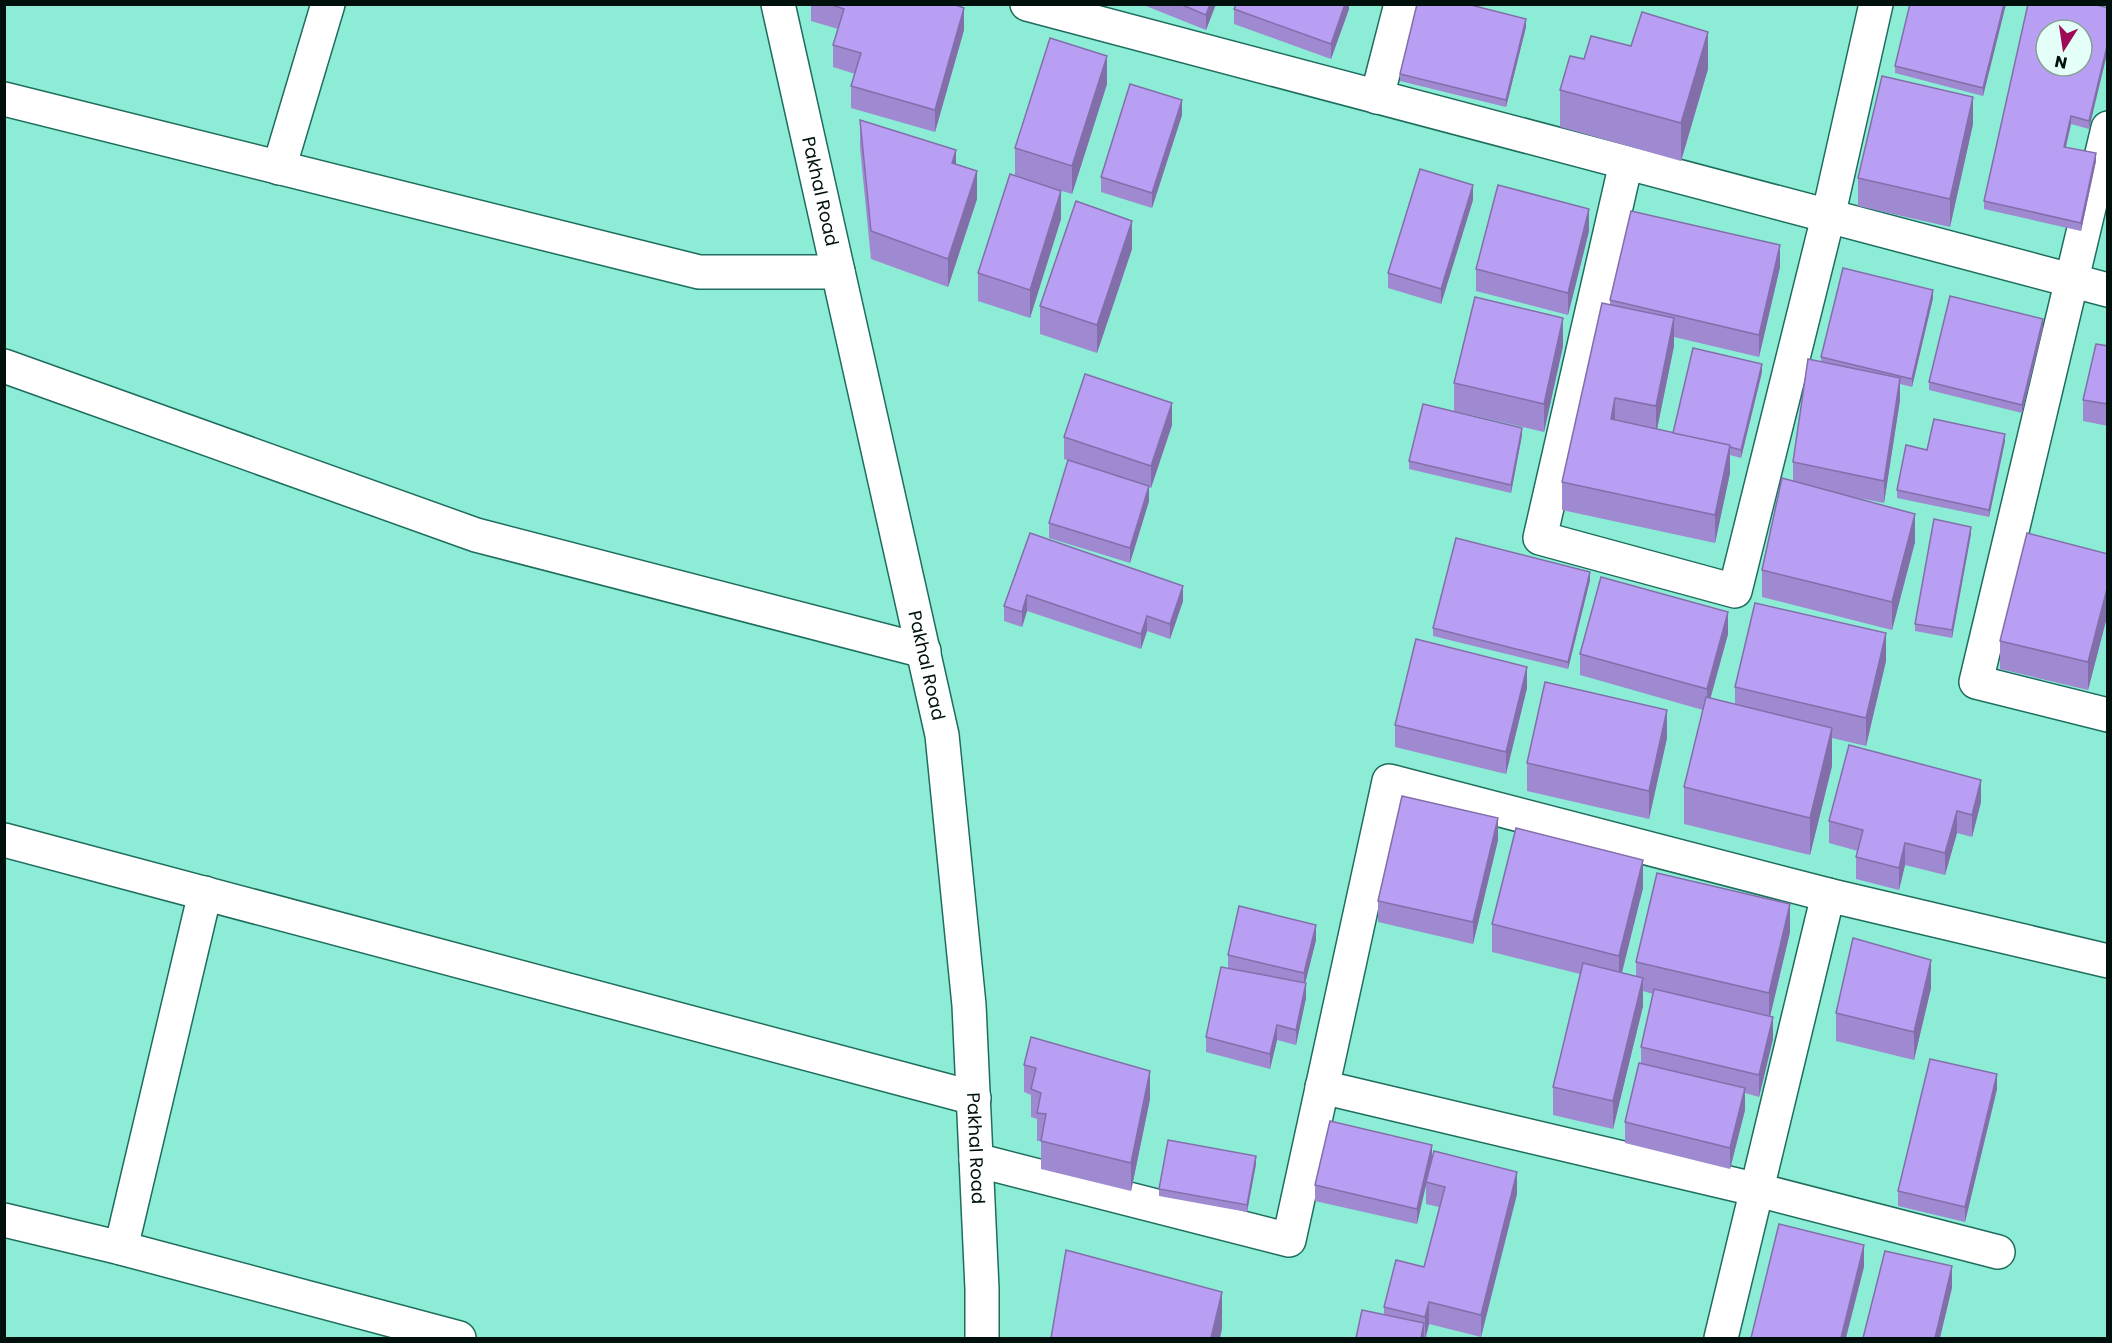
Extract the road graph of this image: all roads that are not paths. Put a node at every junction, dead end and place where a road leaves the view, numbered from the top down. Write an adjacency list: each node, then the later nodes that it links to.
1 (328, 4): 11 (street)
2 (778, 4): 13 (street, Pakhal Road)
3 (1027, 4): 6 (street)
4 (1401, 4): 7 (street)
5 (1876, 4): 12 (street)
6 (1087, 12): 7 (street)
7 (1377, 97): 10 (street)
8 (4, 99): 11 (street)
9 (2108, 128): 14 (street)
10 (1626, 163): 12 (street); 12 (street)
11 (279, 168): 13 (street)
12 (1828, 217): 14 (street)
13 (838, 272): 17 (street, Pakhal Road)
14 (2071, 281): 15 (street); 18 (street)
15 (2108, 290)
16 (4, 366): 17 (street)
17 (924, 651): 24 (street, Pakhal Road)
18 (2108, 715)
19 (4, 840): 20 (street)
20 (205, 893): 24 (street); 28 (street)
21 (1828, 895): 22 (street); 23 (street); 26 (street)
22 (2108, 961)
23 (1322, 1088): 25 (street); 26 (street)
24 (974, 1098): 25 (street, Pakhal Road)
25 (976, 1160): 32 (street, Pakhal Road)
26 (1758, 1190): 29 (street); 33 (street)
27 (4, 1220): 28 (street)
28 (121, 1248): 30 (street)
29 (1998, 1252)
30 (406, 1331): 31 (street)
31 (459, 1338)
32 (981, 1338)
33 (1721, 1338)

